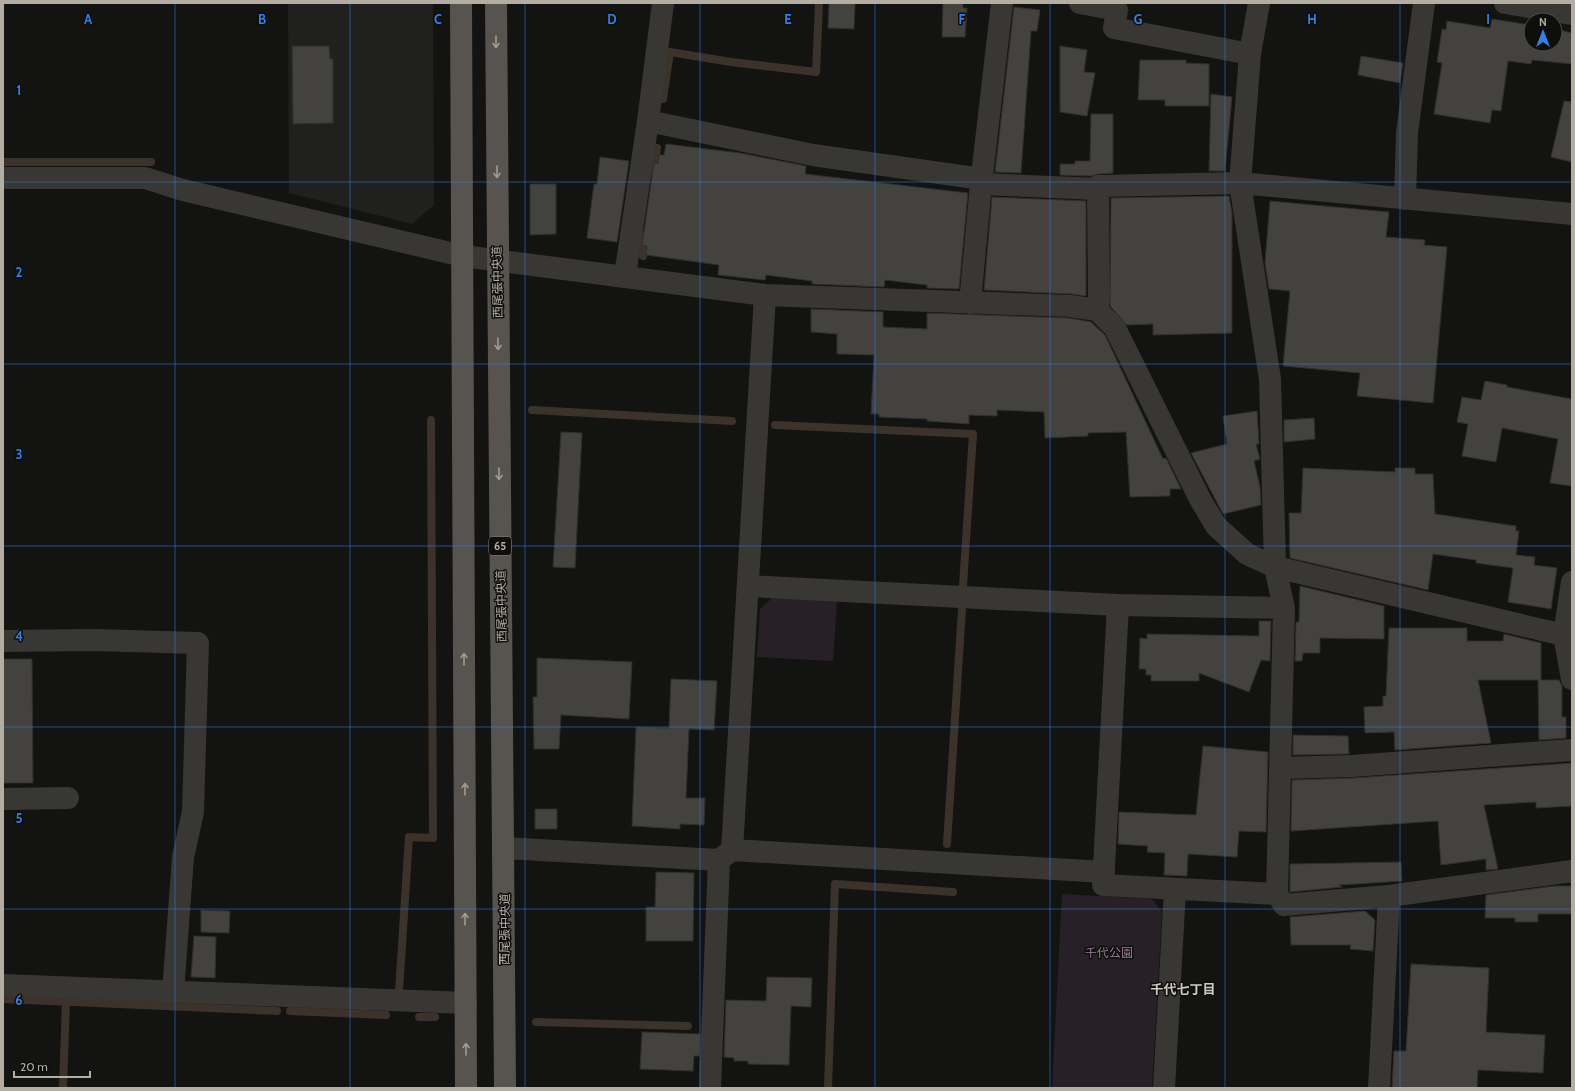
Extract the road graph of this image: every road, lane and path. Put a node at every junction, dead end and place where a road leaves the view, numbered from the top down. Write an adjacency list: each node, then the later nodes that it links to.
1 (461, 3): 18 (main road)
2 (496, 3): 19 (main road, 西尾張中央道 / 65, one-way to 19)
3 (663, 3): 11 (street)
4 (1002, 3): 13 (street)
5 (1080, 3): 10 (street)
6 (1259, 3): 10 (street)
7 (1424, 3): 16 (street)
8 (1505, 3): 9 (street)
9 (1572, 14)
10 (1250, 54): 14 (street)
11 (648, 121): 13 (street); 20 (street)
12 (3, 178): 18 (street)
13 (982, 181): 15 (street); 22 (street)
14 (1240, 183): 15 (street); 16 (street); 24 (street)
15 (1098, 189): 23 (street)
16 (1405, 199): 17 (street)
17 (1572, 214)
18 (463, 256): 19 (street); 45 (main road, one-way to 18)
19 (497, 260): 20 (street); 36 (main road, 西尾張中央道 / 65, one-way to 36)
20 (625, 276): 21 (street)
21 (766, 295): 22 (street); 26 (street)
22 (970, 303): 23 (street)
23 (1097, 310): 24 (street)
24 (1275, 567): 28 (street); 29 (street)
25 (1572, 582): 29 (street)
26 (748, 586): 27 (street); 37 (street)
27 (1118, 605): 28 (street); 39 (street)
28 (1284, 608): 33 (street)
29 (1568, 636): 31 (street)
30 (3, 641): 44 (street)
31 (1572, 679)
32 (1572, 750): 33 (street)
33 (1280, 768): 41 (street)
34 (68, 798): 35 (street)
35 (3, 799)
36 (503, 848): 37 (street); 47 (main road, 西尾張中央道 / 65)
37 (725, 855): 39 (street); 48 (street)
38 (1572, 871): 42 (street)
39 (1104, 872): 40 (street)
40 (1175, 889): 41 (street); 49 (street)
41 (1277, 894): 42 (street)
42 (1389, 896): 50 (street)
43 (3, 985): 44 (street)
44 (173, 992): 45 (street)
45 (466, 1003): 46 (main road, one-way to 45)
46 (466, 1088)
47 (505, 1088)
48 (710, 1088)
49 (1164, 1088)
50 (1379, 1088)

